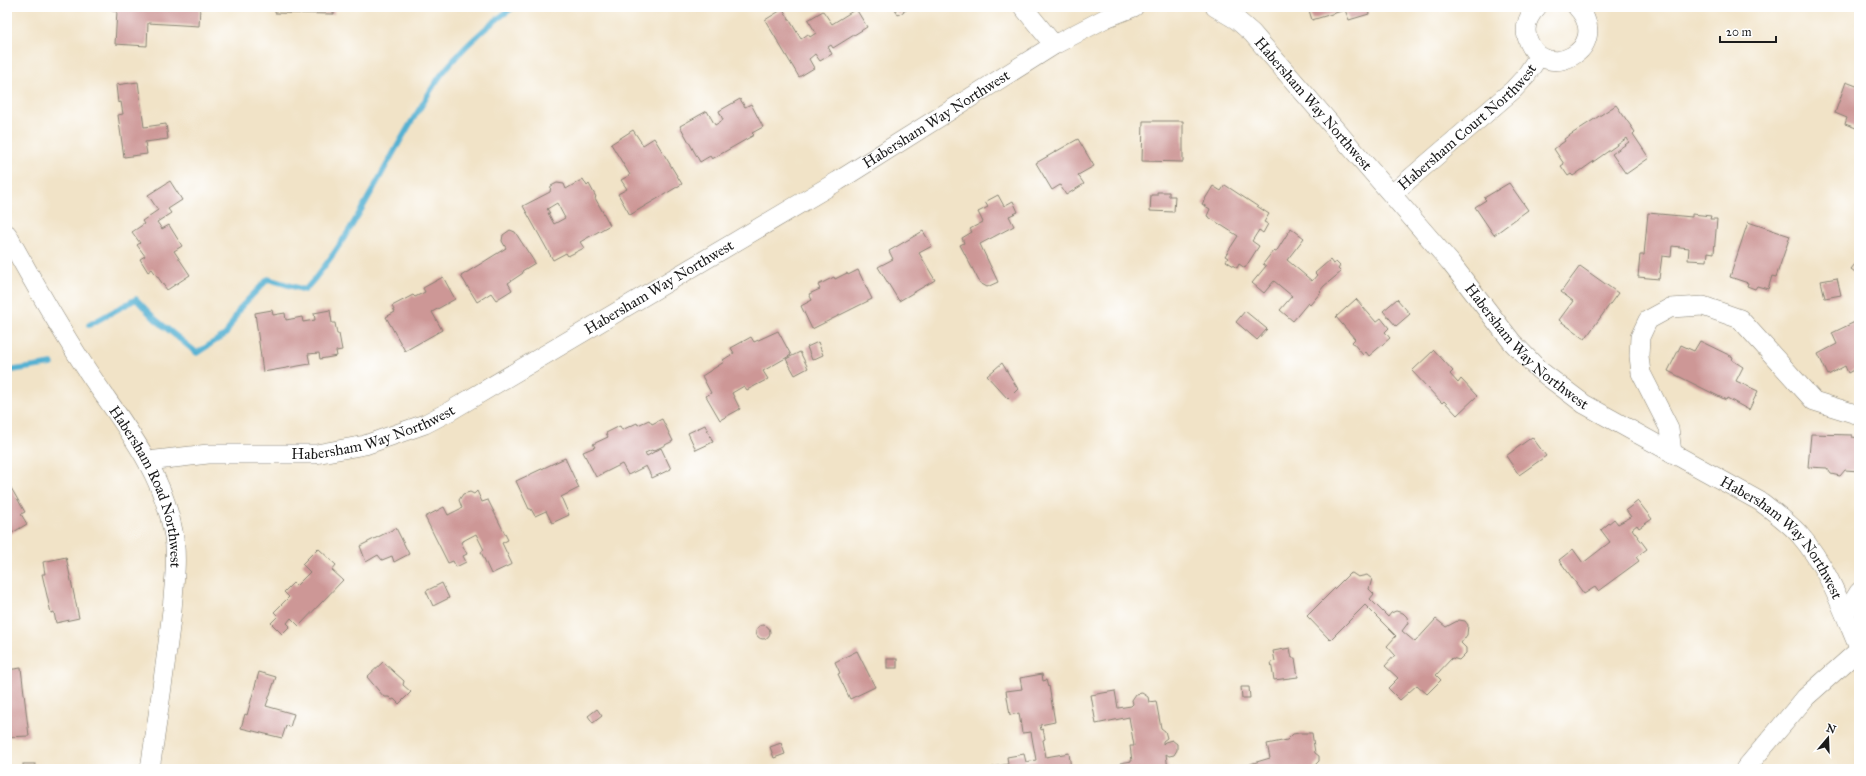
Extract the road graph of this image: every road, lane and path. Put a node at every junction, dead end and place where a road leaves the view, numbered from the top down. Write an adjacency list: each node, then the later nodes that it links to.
1 (1023, 7): 6 (street)
2 (1134, 7): 6 (street, Habersham Way Northwest)
3 (1215, 7): 8 (street, Habersham Way Northwest)
4 (1537, 7): 7 (street, Habersham Court Northwest)
5 (1577, 7): 7 (street, Habersham Court Northwest)
6 (1054, 46): 12 (street, Habersham Way Northwest)
7 (1539, 56): 8 (street, Habersham Court Northwest)
8 (1392, 194): 11 (street, Habersham Way Northwest)
9 (7, 234): 12 (street, Habersham Road Northwest)
10 (1859, 415): 11 (street)
11 (1672, 453): 14 (street, Habersham Way Northwest)
12 (148, 461): 16 (street, Habersham Road Northwest)
13 (1859, 592): 14 (street)
14 (1845, 614): 15 (street, Habersham Way Northwest)
15 (1859, 649): 17 (street)
16 (150, 769)
17 (1745, 769)

